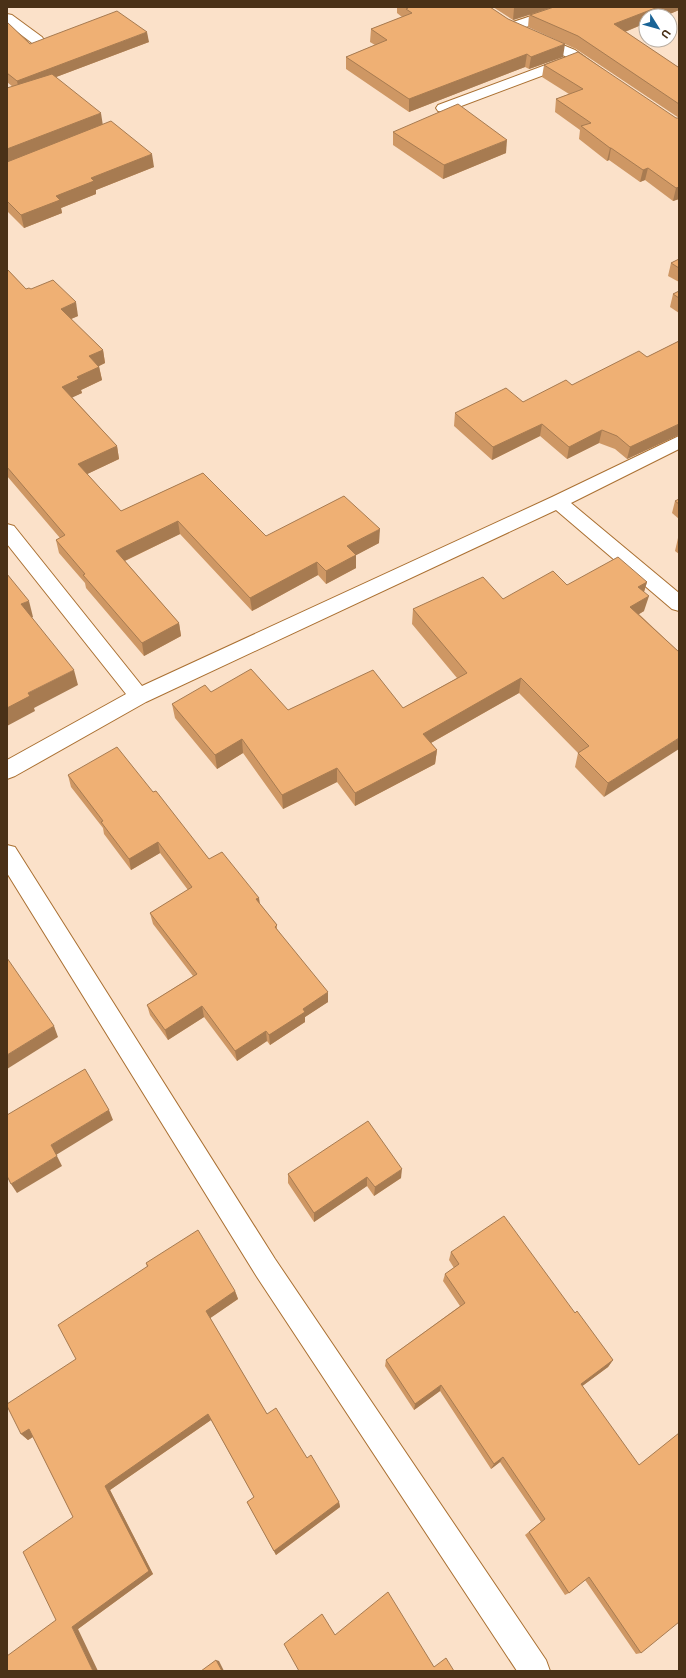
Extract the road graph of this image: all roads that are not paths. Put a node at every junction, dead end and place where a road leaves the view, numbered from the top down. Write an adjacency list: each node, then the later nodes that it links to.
1 (571, 7): 4 (street)
2 (7, 18): 5 (street)
3 (499, 19): 4 (street)
4 (512, 27): 6 (street)
5 (37, 40)
6 (577, 58): 7 (street); 8 (street)
7 (609, 79)
8 (443, 108)
9 (679, 442): 10 (street)
10 (558, 502): 12 (street); 13 (street)
11 (7, 531): 13 (street)
12 (679, 604)
13 (139, 696): 14 (street)
14 (7, 770)
15 (7, 854): 16 (street)
16 (535, 1671)

